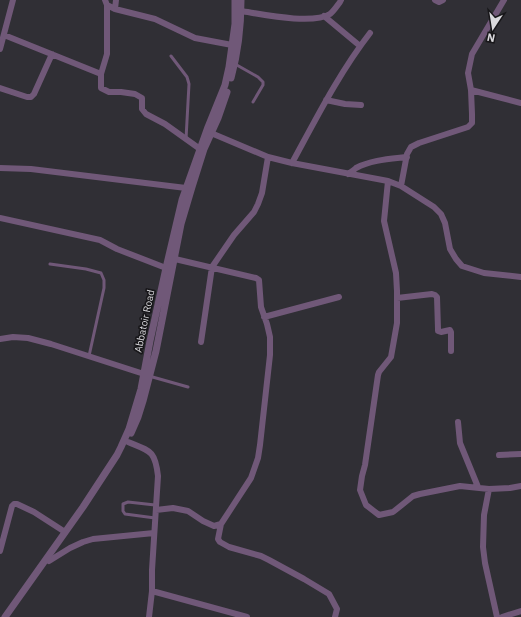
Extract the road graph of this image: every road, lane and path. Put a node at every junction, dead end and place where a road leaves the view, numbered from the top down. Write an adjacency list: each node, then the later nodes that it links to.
1 (13, 0): 13 (street)
2 (116, 0): 10 (street)
3 (235, 0): 15 (street, Abbatoir Road)
4 (241, 0): 11 (street, Abbatoir Road)
5 (341, 0): 12 (street)
6 (435, 0): 7 (street)
7 (443, 0)
8 (504, 0): 23 (street)
9 (106, 3): 10 (street); 21 (street)
10 (115, 9): 15 (street)
11 (241, 11): 12 (street); 20 (street, Abbatoir Road)
12 (324, 16): 16 (street)
13 (3, 30): 17 (street); 18 (street)
14 (370, 33): 16 (street)
15 (232, 45): 30 (street, Abbatoir Road)
16 (360, 46): 24 (street)
17 (0, 49)
18 (52, 54): 21 (street); 22 (street)
19 (171, 56): 29 (lane)
20 (235, 64): 25 (lane); 28 (street, Abbatoir Road)
21 (101, 74): 29 (street)
22 (0, 88)
23 (471, 90): 26 (street); 32 (street)
24 (326, 100): 27 (street); 33 (street)
25 (253, 102)
26 (521, 103)
27 (361, 105)
28 (211, 133): 31 (street); 40 (street, Abbatoir Road)
29 (186, 139): 30 (street)
30 (200, 148): 38 (street, Abbatoir Road)
31 (268, 157): 33 (street); 42 (street)
32 (407, 157): 35 (street); 37 (street)
33 (292, 163): 35 (street)
34 (0, 168): 38 (street)
35 (348, 174): 36 (street)
36 (388, 181): 37 (street); 46 (street)
37 (402, 186): 44 (street)
38 (186, 188): 43 (street, Abbatoir Road)
39 (0, 218): 43 (street)
40 (175, 259): 42 (street); 52 (street, Abbatoir Road)
41 (50, 264): 51 (lane)
42 (212, 267): 47 (street); 49 (street)
43 (166, 268): 52 (street, Abbatoir Road)
44 (521, 277)
45 (338, 297): 47 (street)
46 (397, 298): 50 (street); 59 (street)
47 (264, 317): 63 (street)
48 (0, 340): 51 (street)
49 (201, 342)
50 (451, 351)
51 (88, 356): 52 (street)
52 (147, 375): 53 (lane); 55 (street, Abbatoir Road); 64 (street, Abbatoir Road)
53 (188, 387)
54 (458, 422): 59 (street)
55 (128, 442): 61 (street); 67 (street, Abbatoir Road)
56 (521, 454): 57 (street)
57 (500, 455)
58 (521, 486): 60 (street)
59 (478, 487): 60 (street)
60 (489, 489): 74 (street)
61 (156, 508): 62 (street); 62 (lane); 63 (street)
62 (155, 518): 65 (street)
63 (221, 524): 73 (street)
64 (65, 532): 66 (street); 70 (street, Abbatoir Road)
65 (154, 533): 67 (street); 68 (street)
66 (0, 551)
67 (49, 561): 70 (street, Abbatoir Road)
68 (152, 591): 71 (street); 72 (street)
69 (521, 611): 75 (street)
70 (5, 616)
71 (149, 617)
72 (247, 617)
73 (335, 617)
74 (497, 617)
75 (502, 617)

